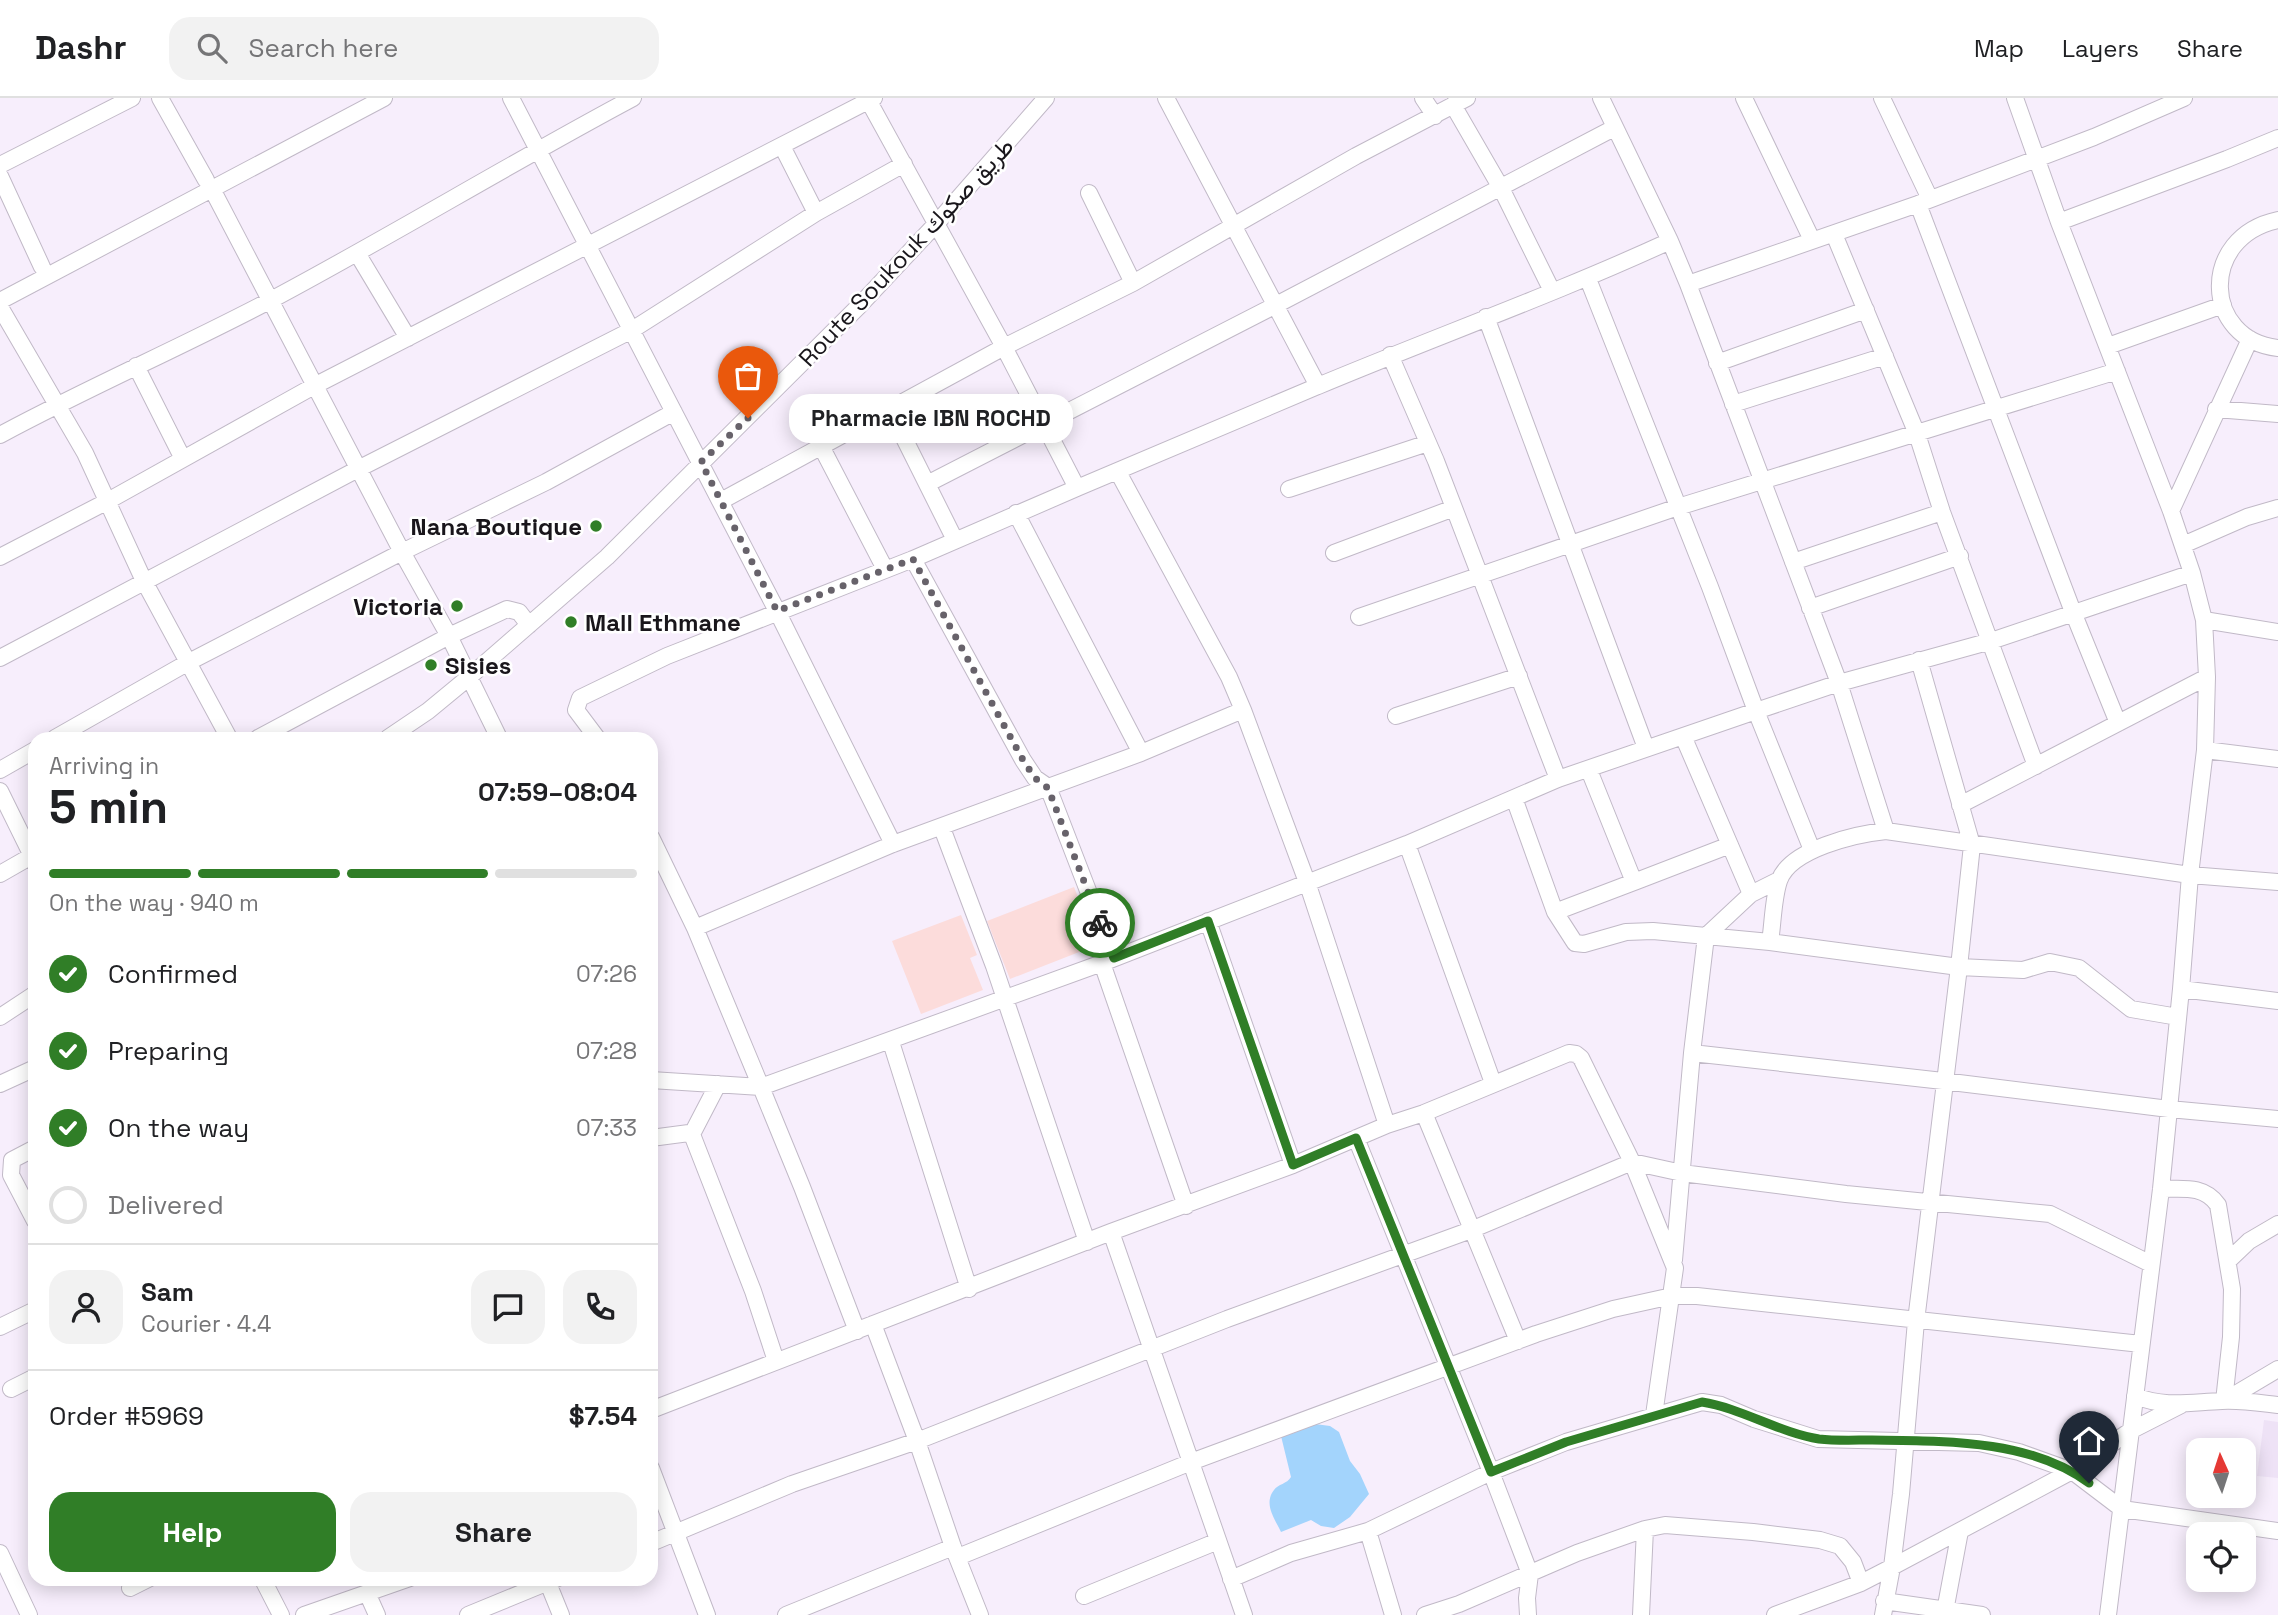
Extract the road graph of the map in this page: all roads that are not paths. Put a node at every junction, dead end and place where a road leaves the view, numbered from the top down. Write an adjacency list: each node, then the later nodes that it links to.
1 (132, 98): 25 (street)
2 (160, 98): 27 (street)
3 (360, 98): 27 (street)
4 (384, 98): 27 (street)
5 (511, 98): 22 (street)
6 (633, 98): 22 (street)
7 (1046, 98): 34 (street, Route Soukouk طريق صكوك)
8 (1166, 98): 35 (street)
9 (1423, 98): 18 (street)
10 (1601, 98): 19 (street)
11 (1744, 98): 37 (street)
12 (1882, 98): 30 (street)
13 (2015, 98): 23 (street)
14 (2184, 98): 17 (street)
15 (870, 99): 21 (street); 24 (street)
16 (1460, 102): 18 (street); 28 (street)
17 (2152, 104): 23 (street)
18 (1435, 116): 35 (street)
19 (1614, 128): 28 (street); 38 (street)
20 (2278, 138): 33 (street)
21 (782, 146): 31 (street); 39 (street)
22 (537, 149): 39 (street); 40 (street)
23 (2036, 158): 30 (street); 33 (street)
24 (904, 164): 31 (street); 34 (street)
25 (0, 165)
26 (0, 176): 41 (street)
27 (209, 185): 41 (street); 47 (street); 48 (street)
28 (1501, 188): 46 (street); 49 (street)
29 (1088, 193): 43 (street)
30 (1924, 202): 36 (street); 71 (street)
31 (816, 213): 54 (street)
32 (2278, 220): 50 (street)
33 (2059, 222): 57 (street)
34 (936, 224): 58 (street); 80 (street, Route Soukouk طريق صكوك)
35 (1234, 227): 43 (street); 49 (street)
36 (1834, 234): 37 (street); 52 (street)
37 (1812, 240): 44 (street)
38 (1670, 241): 42 (street); 44 (street)
39 (588, 245): 54 (street); 55 (street)
40 (357, 253): 48 (street); 55 (street)
41 (42, 267): 45 (street)
42 (1587, 279): 46 (street); 90 (street)
43 (1133, 283): 58 (street)
44 (1688, 284): 62 (street)
45 (0, 289)
46 (1552, 291): 53 (street)
47 (0, 301)
48 (269, 301): 63 (street); 65 (street)
49 (1276, 305): 66 (street); 74 (street)
50 (2223, 305): 56 (street); 57 (street)
51 (0, 307): 68 (street)
52 (1866, 310): 61 (street); 62 (street)
53 (1486, 317): 60 (street); 96 (street)
54 (632, 330): 72 (street); 81 (street)
55 (408, 338): 65 (street)
56 (2250, 339): 59 (street); 69 (street)
57 (2108, 346): 64 (street)
58 (1004, 347): 70 (street); 74 (street)
59 (2278, 348)
60 (1390, 355): 66 (street); 77 (street)
61 (1885, 356): 67 (street); 75 (street)
62 (1717, 363): 67 (street)
63 (136, 366): 68 (street); 79 (street)
64 (2118, 371): 71 (street); 92 (street)
65 (314, 386): 79 (street); 81 (street)
66 (1318, 386): 82 (street)
67 (1733, 404): 83 (street)
68 (56, 405): 76 (street); 88 (street)
69 (2216, 409): 73 (street); 92 (street)
70 (890, 410): 78 (street); 84 (street)
71 (1997, 410): 75 (street); 110 (street)
72 (674, 412): 80 (street); 98 (street)
73 (2278, 414)
74 (1044, 423): 84 (street); 85 (street)
75 (1917, 434): 83 (street); 93 (street)
76 (0, 435)
77 (1428, 443): 86 (street); 89 (street)
78 (822, 448): 87 (street); 104 (street)
79 (183, 459): 88 (street)
80 (701, 462): 87 (street); 113 (street, Route Soukouk طريق صكوك)
81 (358, 469): 98 (street); 107 (street)
82 (1118, 472): 85 (street); 124 (street)
83 (1763, 482): 90 (street); 103 (street)
84 (927, 484): 95 (street)
85 (1077, 488): 94 (street)
86 (1289, 489)
87 (721, 501): 109 (street)
88 (106, 502): 101 (street); 107 (street)
89 (1454, 508): 99 (street); 106 (street)
90 (1678, 508): 96 (street); 125 (street)
91 (2278, 508): 97 (street)
92 (2171, 511): 97 (street)
93 (1942, 512): 100 (street); 103 (street)
94 (1016, 513): 95 (street); 137 (street)
95 (956, 540): 102 (street)
96 (1571, 545): 106 (street); 135 (street)
97 (2183, 545): 105 (street)
98 (402, 552): 115 (street); 119 (street)
99 (1334, 553)
100 (1960, 556): 108 (street); 116 (street)
101 (0, 557)
102 (913, 559): 104 (street); 144 (street)
103 (1793, 562): 108 (street)
104 (884, 569): 109 (street)
105 (2192, 573): 110 (street); 112 (street)
106 (1481, 576): 111 (street); 120 (street)
107 (144, 581): 117 (street); 119 (street)
108 (1810, 608): 123 (street)
109 (777, 611): 133 (street); 150 (street)
110 (2073, 612): 116 (street); 127 (street)
111 (1359, 617)
112 (2204, 620): 114 (street); 121 (street)
113 (529, 625): 115 (street); 122 (street, Route Soukouk طريق صكوك)
114 (2278, 632)
115 (449, 636): 122 (street); 130 (street)
116 (1991, 640): 118 (street); 140 (street)
117 (0, 658)
118 (1919, 660): 123 (street); 147 (street)
119 (187, 663): 128 (street); 129 (street)
120 (1519, 676): 126 (street); 143 (street)
121 (2207, 677): 127 (street); 136 (street)
122 (468, 678): 131 (street, Route Soukouk طريق صكوك); 132 (street)
123 (1839, 683): 125 (street); 149 (street)
124 (1243, 710): 137 (street); 161 (street)
125 (1756, 710): 134 (street); 155 (street)
126 (1396, 716)
127 (2118, 723): 140 (street)
128 (66, 732)
129 (226, 732)
130 (269, 732)
131 (397, 732)
132 (496, 732)
133 (592, 732)
134 (1683, 736): 135 (street); 152 (street)
135 (1646, 748): 142 (street)
136 (2205, 750): 139 (street); 159 (street)
137 (1141, 753): 144 (street)
138 (28, 754): 141 (street)
139 (2278, 759)
140 (2036, 765): 147 (street)
141 (0, 769)
142 (1589, 770): 143 (street); 162 (street)
143 (1558, 779): 146 (street)
144 (1048, 788): 148 (street); 170 (street)
145 (0, 791): 154 (street)
146 (1514, 798): 151 (street); 165 (street)
147 (1960, 805): 153 (street)
148 (942, 828): 150 (street); 174 (street)
149 (1886, 831): 153 (street); 155 (street)
150 (893, 844): 167 (street)
151 (1407, 844): 161 (street); 183 (street)
152 (1730, 845): 162 (street); 164 (street)
153 (1972, 845): 159 (street); 171 (street)
154 (28, 846)
155 (1812, 850): 160 (street)
156 (658, 857): 167 (street)
157 (28, 861): 158 (street)
158 (0, 874)
159 (2190, 875): 163 (street); 172 (street)
160 (1779, 880): 164 (street); 169 (street)
161 (1307, 882): 166 (street); 190 (street)
162 (1634, 882): 165 (street)
163 (2278, 882)
164 (1751, 894): 168 (street)
165 (1555, 912): 168 (street)
166 (1208, 921): 170 (street); 196 (street)
167 (695, 928): 186 (street)
168 (1706, 936): 169 (street); 179 (street)
169 (1770, 942): 171 (street)
170 (1108, 960): 174 (street); 200 (street)
171 (1959, 967): 177 (street); 182 (street)
172 (2181, 989): 175 (street); 177 (street)
173 (28, 999): 176 (street)
174 (1004, 999): 178 (street); 205 (street)
175 (2278, 1001)
176 (0, 1017)
177 (2178, 1017): 187 (street)
178 (891, 1042): 186 (street); 210 (street)
179 (1692, 1053): 182 (street); 197 (street)
180 (28, 1071): 184 (street)
181 (658, 1080): 185 (street)
182 (1943, 1081): 187 (street); 199 (street)
183 (1493, 1083): 188 (street); 195 (street)
184 (0, 1084)
185 (718, 1084): 186 (street); 191 (street)
186 (761, 1087): 216 (street)
187 (2169, 1109): 189 (street); 198 (street)
188 (1424, 1113): 190 (street); 203 (street)
189 (2278, 1119)
190 (1387, 1125): 193 (street)
191 (692, 1134): 192 (street); 220 (street)
192 (658, 1137)
193 (1356, 1138): 196 (street); 206 (street)
194 (28, 1152): 201 (street)
195 (1632, 1162): 197 (street); 203 (street); 208 (street)
196 (1293, 1165): 200 (street)
197 (1682, 1173): 199 (street); 208 (street)
198 (2161, 1189): 207 (street); 209 (street)
199 (1931, 1203): 209 (street); 213 (street)
200 (1185, 1206): 204 (street)
201 (28, 1208)
202 (2278, 1224): 207 (street)
203 (1471, 1230): 206 (street); 217 (street)
204 (1111, 1232): 205 (street); 219 (street)
205 (1087, 1242): 210 (street)
206 (1402, 1255): 219 (street); 221 (street)
207 (2228, 1261): 226 (street)
208 (1674, 1262): 211 (street)
209 (2151, 1264): 218 (street)
210 (969, 1289): 214 (street)
211 (1672, 1296): 213 (street); 217 (street); 230 (street)
212 (28, 1313): 215 (street)
213 (1916, 1321): 218 (street); 232 (street)
214 (873, 1324): 216 (street); 233 (street)
215 (0, 1327)
216 (857, 1331): 220 (street)
217 (1518, 1341): 221 (street)
218 (2141, 1344): 225 (street)
219 (1152, 1348): 233 (street); 234 (street)
220 (776, 1361): 229 (street)
221 (1448, 1366): 234 (street); 236 (street)
222 (2278, 1369): 226 (street)
223 (28, 1380): 224 (street)
224 (11, 1389)
225 (2135, 1396): 227 (street); 231 (street)
226 (2224, 1401): 227 (street); 228 (street)
227 (2182, 1405): 231 (street)
228 (2278, 1405)
229 (658, 1407)
230 (1654, 1415): 232 (street); 236 (street)
231 (2130, 1431): 235 (street); 238 (street)
232 (1905, 1440): 235 (street); 248 (street)
233 (917, 1441): 243 (street); 246 (street)
234 (1191, 1462): 245 (street); 246 (street)
235 (2072, 1471): 238 (street); 241 (street)
236 (1491, 1472): 240 (street); 249 (street)
237 (658, 1486): 243 (street)
238 (2122, 1509): 242 (street); 278 (street)
239 (1645, 1529): 249 (street); 251 (street); 275 (street)
240 (1368, 1531): 250 (street); 272 (street)
241 (1960, 1531): 248 (street); 261 (street)
242 (2278, 1531)
243 (676, 1533): 244 (street); 268 (street)
244 (658, 1540)
245 (1218, 1541): 250 (street); 259 (street)
246 (956, 1552): 269 (street); 270 (street)
247 (2, 1559): 262 (street)
248 (1892, 1567): 251 (street); 260 (street)
249 (1530, 1574): 273 (street); 274 (street)
250 (1231, 1579): 271 (street)
251 (1861, 1583): 276 (street)
252 (134, 1586): 257 (street)
253 (266, 1586): 263 (street)
254 (390, 1586): 258 (street)
255 (540, 1586): 266 (street)
256 (554, 1586): 267 (street)
257 (130, 1588)
258 (368, 1595): 264 (street); 265 (street)
259 (1084, 1596)
260 (1883, 1608): 261 (street)
261 (1945, 1611): 277 (street)
262 (29, 1615)
263 (281, 1615)
264 (304, 1615)
265 (377, 1615)
266 (468, 1615)
267 (561, 1615)
268 (707, 1615)
269 (786, 1615)
270 (981, 1615)
271 (1244, 1615)
272 (1393, 1615)
273 (1424, 1615)
274 (1528, 1615)
275 (1641, 1615)
276 (1775, 1615)
277 (1982, 1615)
278 (2108, 1615)

